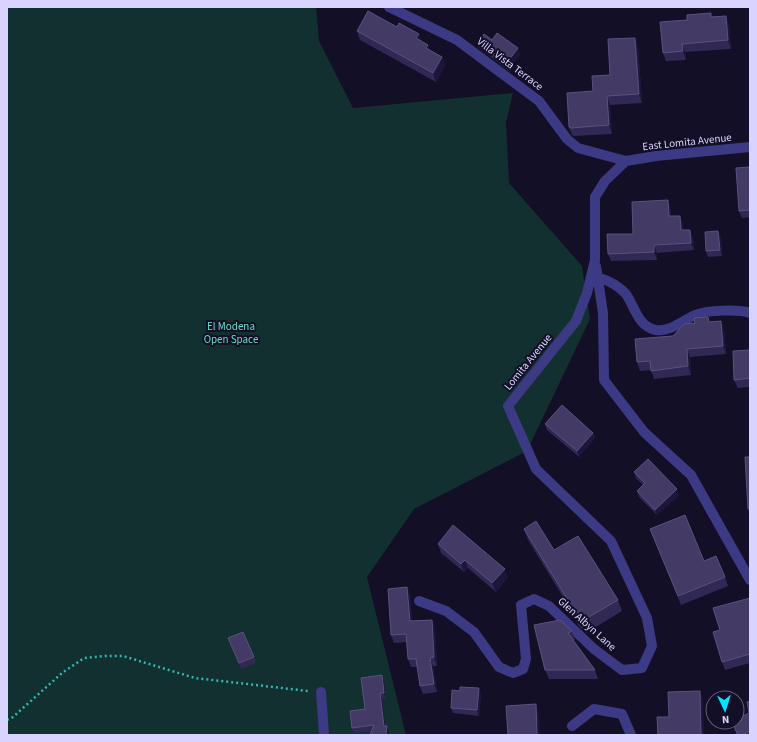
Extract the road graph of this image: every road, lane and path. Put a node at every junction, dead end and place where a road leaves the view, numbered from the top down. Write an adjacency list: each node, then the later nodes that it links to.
1 (390, 7): 3 (street, Villa Vista Terrace)
2 (750, 147): 3 (street, East Lomita Avenue)
3 (626, 161): 4 (street, Lomita Avenue)
4 (594, 260): 5 (street); 9 (street, Lomita Avenue)
5 (598, 277): 6 (street); 7 (street)
6 (750, 313)
7 (750, 580)
8 (419, 601): 9 (street, Glen Albyn Lane)
9 (642, 668)
10 (321, 692): 11 (path); 13 (street)
11 (7, 720)
12 (572, 726): 14 (street)
13 (324, 735)
14 (631, 735)

